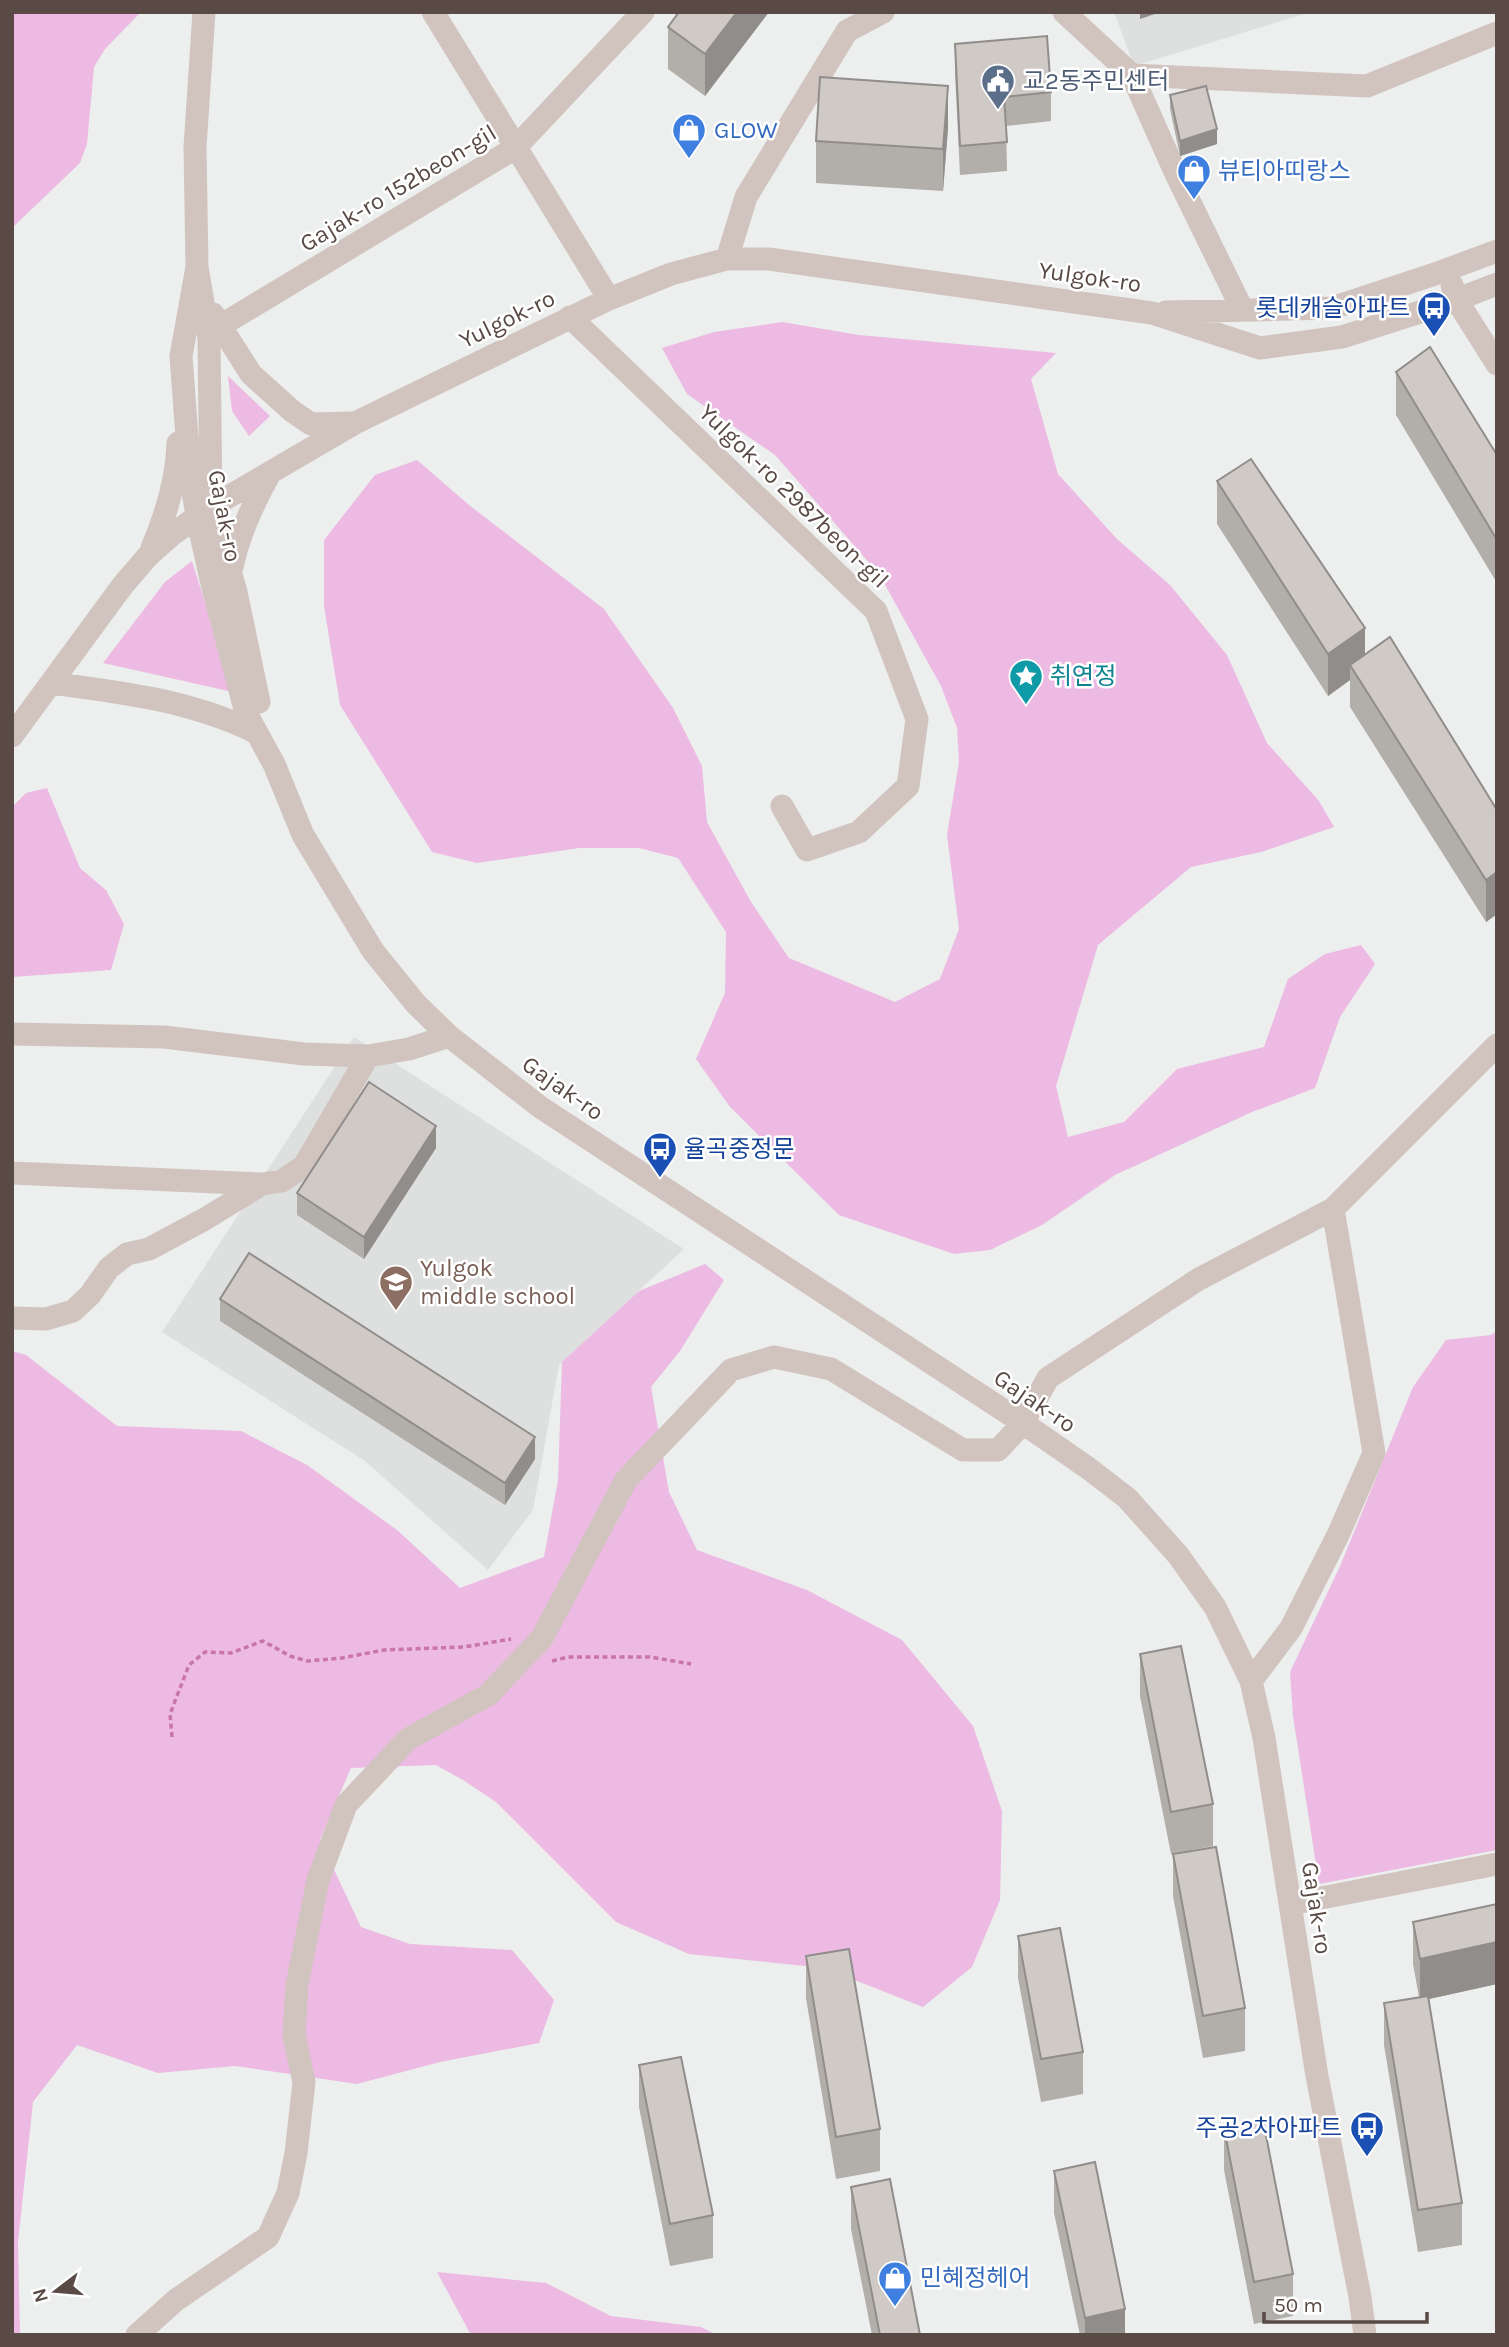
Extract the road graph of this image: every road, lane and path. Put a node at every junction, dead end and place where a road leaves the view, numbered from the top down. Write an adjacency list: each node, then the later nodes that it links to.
1 (204, 12): 11 (street, Gajak-ro)
2 (433, 12): 8 (street)
3 (643, 12): 8 (street, Gajak-ro 152beon-gil)
4 (883, 12): 10 (street)
5 (1065, 12): 7 (street)
6 (1497, 33): 7 (street)
7 (1132, 75): 17 (street)
8 (515, 148): 15 (street); 20 (street, Gajak-ro 152beon-gil)
9 (1497, 251): 12 (street, Yulgok-ro)
10 (727, 259): 15 (street, Yulgok-ro); 18 (street, Yulgok-ro)
11 (197, 267): 14 (street, Gajak-ro); 21 (street, Gajak-ro)
12 (1447, 270): 16 (street); 17 (street, Yulgok-ro)
13 (1497, 284): 16 (street, Yulgok-ro)
14 (201, 294): 20 (street); 25 (street, Gajak-ro)
15 (609, 299): 19 (street, Yulgok-ro)
16 (1456, 299): 18 (street, Yulgok-ro); 22 (street)
17 (1242, 309): 18 (street, Yulgok-ro)
18 (1152, 313)
19 (570, 317): 23 (street, Yulgok-ro); 32 (street, Yulgok-ro 2987beon-gil)
20 (220, 326): 23 (street)
21 (181, 356): 25 (street, Gajak-ro); 26 (street)
22 (1497, 364)
23 (355, 423): 24 (street, Yulgok-ro)
24 (270, 472): 25 (street, Yulgok-ro); 27 (street)
25 (204, 512): 26 (street, Yulgok-ro); 27 (street, Gajak-ro); 29 (street, Gajak-ro)
26 (148, 556): 28 (street, Yulgok-ro)
27 (231, 574): 31 (street, Gajak-ro)
28 (51, 683): 29 (street); 30 (street, Yulgok-ro)
29 (257, 733): 31 (street, Gajak-ro)
30 (12, 736)
31 (274, 764): 34 (street, Gajak-ro)
32 (782, 806)
33 (12, 1034): 36 (street)
34 (449, 1036): 36 (street); 41 (street, Gajak-ro)
35 (1497, 1045): 39 (street)
36 (368, 1056): 38 (street)
37 (12, 1173): 38 (street)
38 (262, 1184): 40 (street)
39 (1333, 1209): 41 (street); 44 (street)
40 (12, 1318)
41 (1023, 1423): 42 (street); 44 (street, Gajak-ro)
42 (540, 1654): 43 (path); 45 (path); 48 (street)
43 (691, 1664)
44 (1251, 1681): 47 (street, Gajak-ro)
45 (172, 1737)
46 (1497, 1864): 47 (street)
47 (1290, 1904): 49 (street, Gajak-ro)
48 (137, 2335)
49 (1365, 2335)

